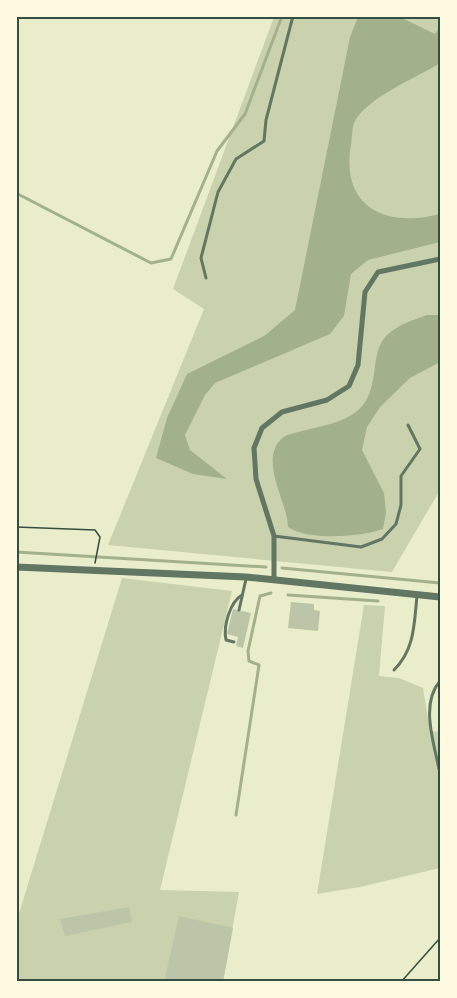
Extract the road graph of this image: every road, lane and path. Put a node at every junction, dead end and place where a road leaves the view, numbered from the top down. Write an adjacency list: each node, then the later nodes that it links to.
1 (293, 16): 3 (lane)
2 (441, 259): 6 (street)
3 (206, 278)
4 (408, 425): 6 (lane)
5 (16, 527): 7 (path)
6 (274, 536): 10 (street)
7 (96, 561)
8 (16, 567): 9 (street)
9 (246, 577): 10 (street); 11 (lane)
10 (274, 579): 12 (street)
11 (242, 595): 15 (lane); 17 (lane)
12 (418, 595): 13 (street); 18 (lane)
13 (441, 597)
14 (441, 606): 16 (lane)
15 (239, 610)
16 (441, 627)
17 (234, 642)
18 (394, 670)
19 (441, 681): 20 (lane)
20 (439, 769)
21 (441, 938): 22 (path)
22 (401, 981)

